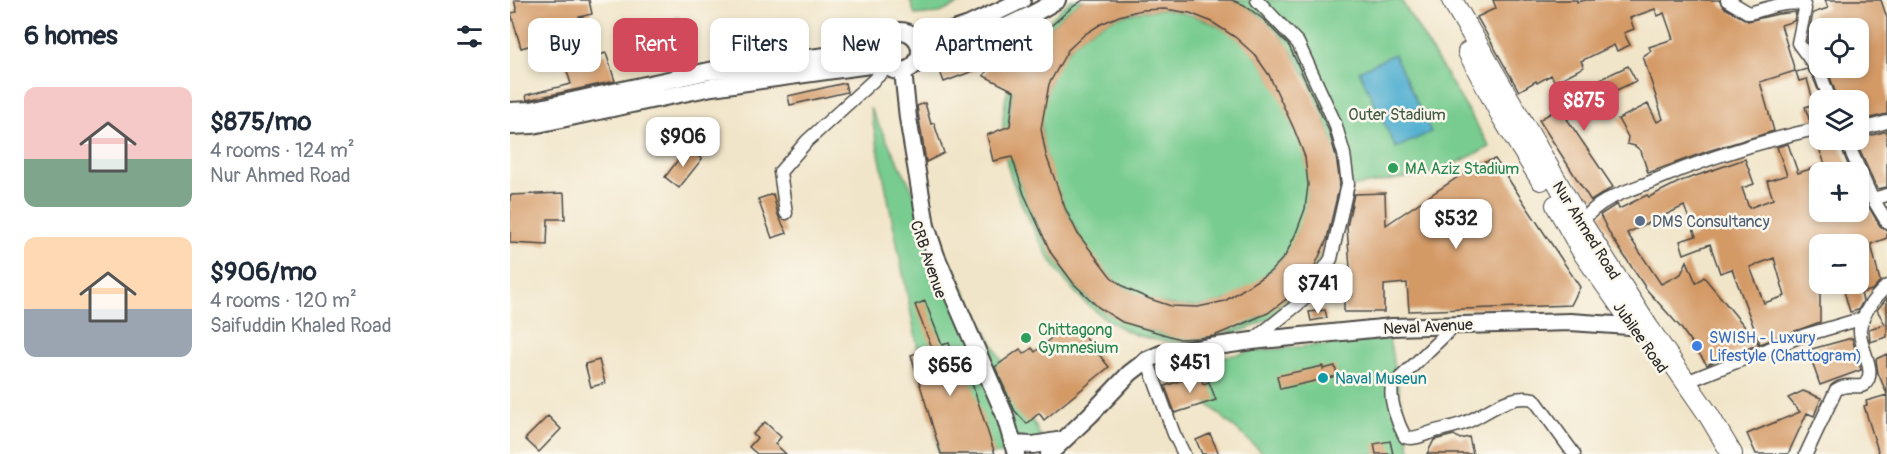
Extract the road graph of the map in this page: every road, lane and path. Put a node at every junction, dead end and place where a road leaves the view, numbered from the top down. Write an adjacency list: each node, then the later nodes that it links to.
1 (1022, 0): 7 (main road)
2 (1057, 0): 8 (main road)
3 (1257, 0): 29 (street)
4 (1440, 0): 28 (main road, Jubilee Road)
5 (1452, 0): 23 (main road, Nur Ahmed Road)
6 (1727, 0): 13 (street)
7 (984, 18)
8 (1023, 18)
9 (821, 67): 14 (main road)
10 (828, 72): 16 (main road)
11 (881, 72): 22 (street)
12 (893, 72): 33 (main road, CRB Avenue)
13 (1826, 90)
14 (510, 111)
15 (1887, 122): 17 (street)
16 (510, 126)
17 (1869, 127)
18 (1809, 131): 23 (street)
19 (1850, 150): 21 (street)
20 (1887, 195): 21 (street)
21 (1872, 199): 24 (street)
22 (786, 213)
23 (1582, 222): 28 (main road, Nur Ahmed Road)
24 (1887, 222)
25 (1887, 286): 26 (street)
26 (1864, 318): 31 (street); 39 (street)
27 (1456, 324): 28 (main road, Neval Avenue); 29 (main road, Neval Avenue); 36 (street)
28 (1642, 327): 31 (main road, Nur Ahmed Road); 37 (main road, Jubilee Road)
29 (1252, 341): 30 (main road, Neval Avenue)
30 (1147, 360): 32 (main road, Neval Avenue); 35 (street)
31 (1686, 382): 38 (main road, Nur Ahmed Road)
32 (1063, 440): 33 (main road); 34 (main road, Neval Avenue)
33 (1013, 443)
34 (1049, 454)
35 (1184, 454)
36 (1574, 454)
37 (1718, 454)
38 (1732, 454)
39 (1806, 454)

